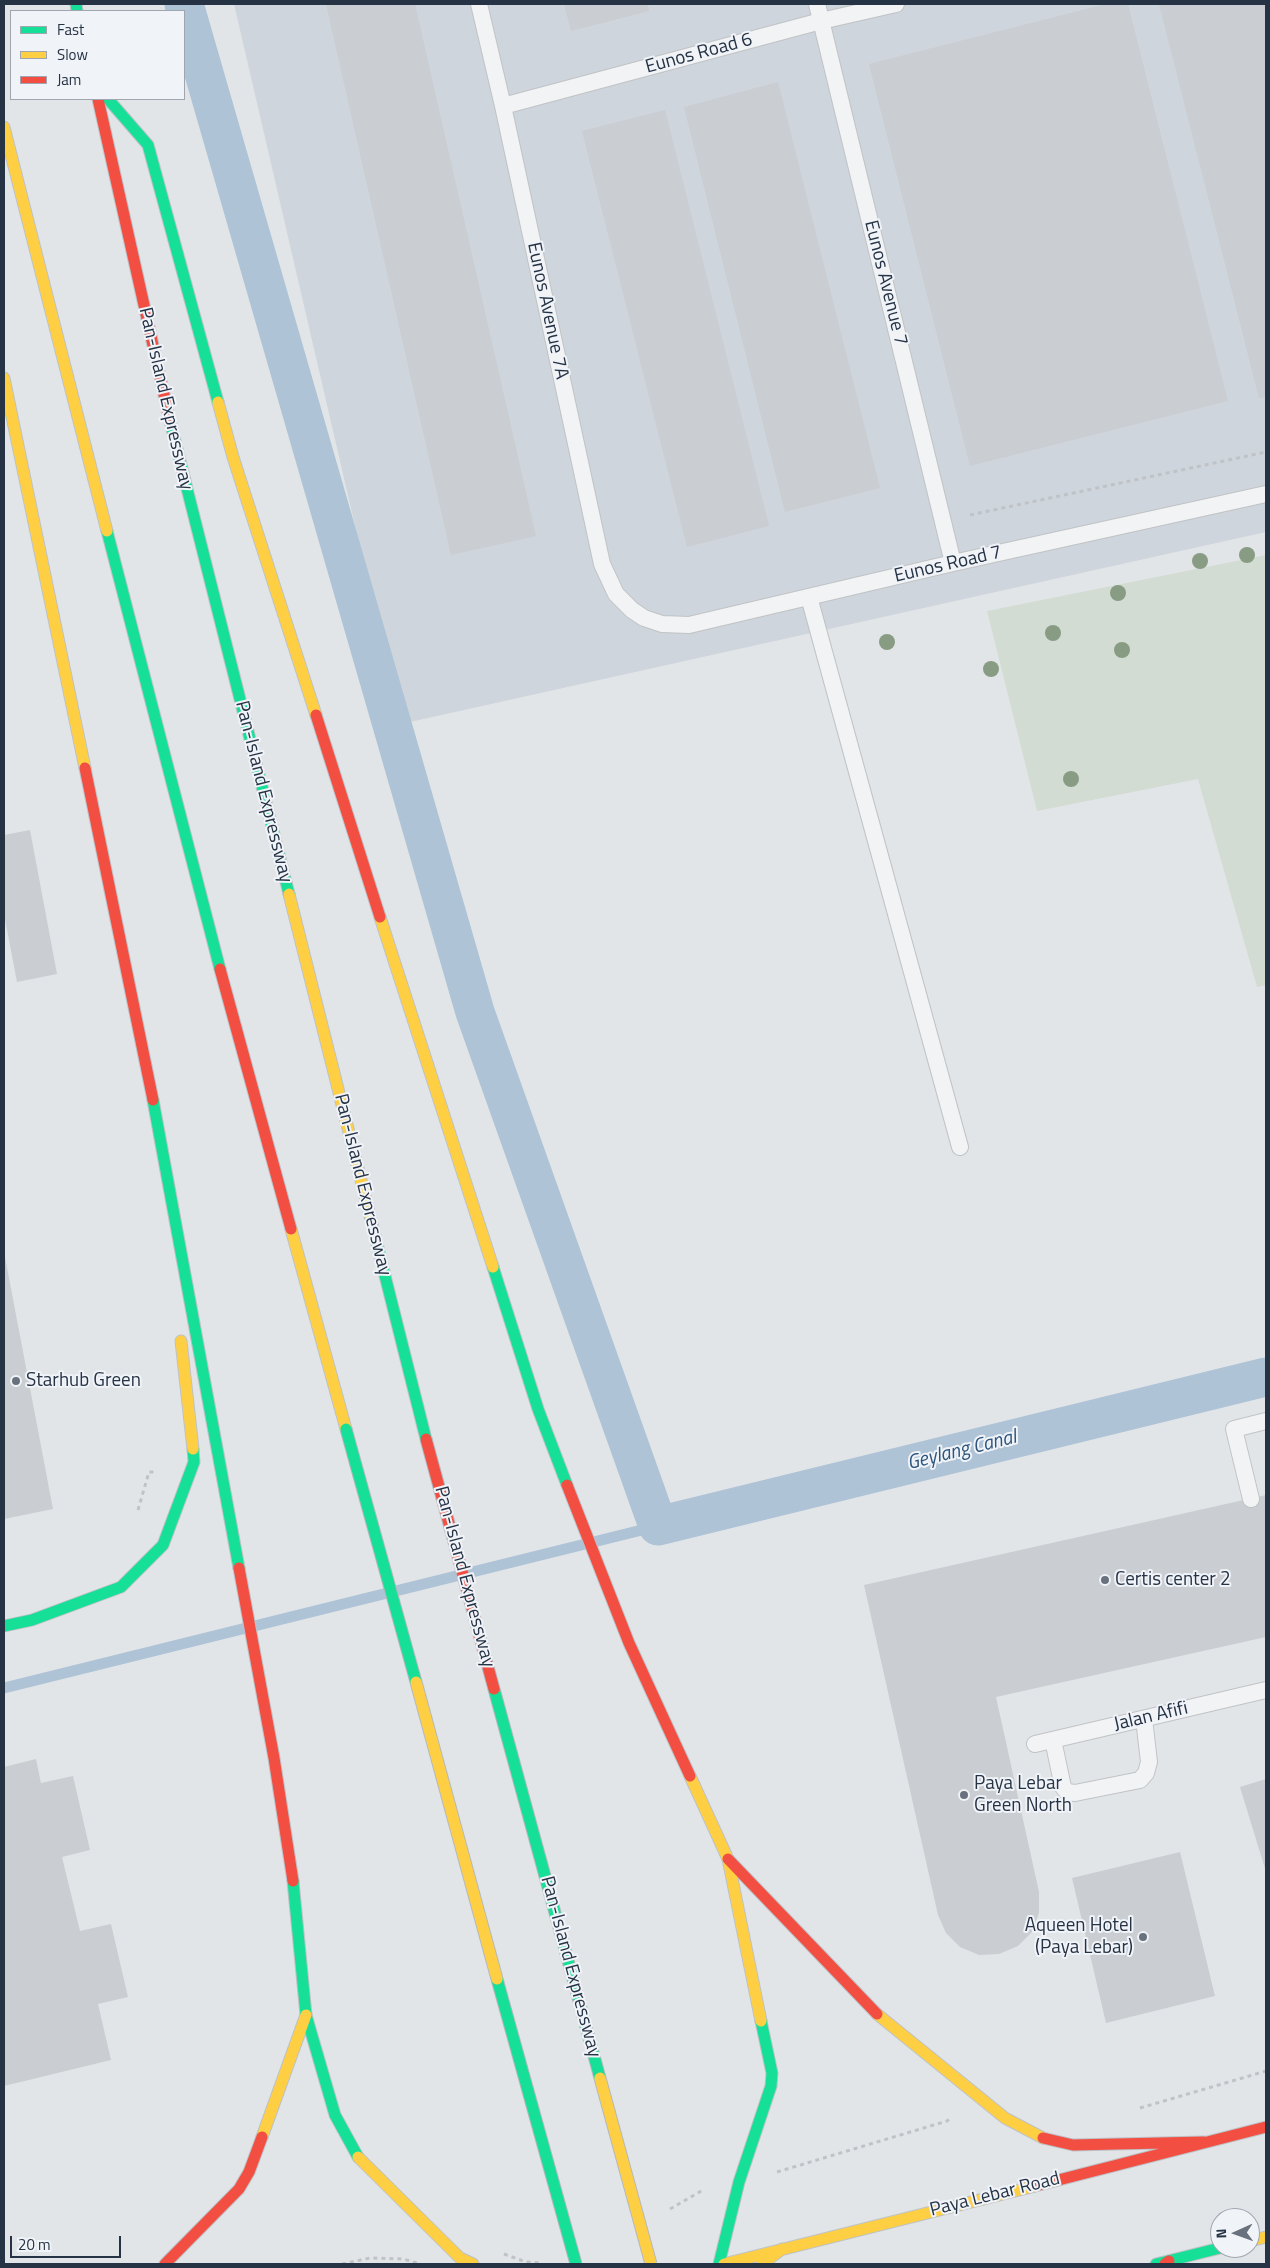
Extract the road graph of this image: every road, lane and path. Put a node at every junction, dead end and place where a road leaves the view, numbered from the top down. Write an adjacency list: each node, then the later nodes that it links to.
1 (479, 4): 7 (lane, Eunos Avenue 7A)
2 (817, 4): 4 (lane, Eunos Avenue 7)
3 (896, 4): 4 (lane, Eunos Road 6)
4 (821, 21): 7 (lane, Eunos Road 6); 12 (lane, Eunos Avenue 7)
5 (98, 100): 45 (main road, Pan-Island Expressway, bridge)
6 (109, 100): 29 (main road)
7 (504, 106): 15 (lane, Eunos Avenue 7A)
8 (4, 126): 44 (main road, bridge)
9 (4, 378): 16 (main road)
10 (1266, 452): 12 (path)
11 (1266, 494): 13 (lane, Eunos Road 7)
12 (943, 521): 13 (lane, Eunos Avenue 7)
13 (953, 563): 14 (lane, Eunos Road 7)
14 (809, 597): 15 (lane, Eunos Road 7); 17 (lane)
15 (632, 610)
16 (161, 1138): 18 (main road); 30 (main road)
17 (960, 1147)
18 (177, 1295)
19 (180, 1325): 21 (main road)
20 (1266, 1421): 22 (lane)
21 (190, 1473): 23 (path); 24 (main road)
22 (1251, 1498)
23 (136, 1517)
24 (4, 1626)
25 (1266, 1690): 26 (lane, Jalan Afifi)
26 (1144, 1719): 27 (lane, Jalan Afifi); 27 (lane)
27 (1053, 1740): 28 (lane, Jalan Afifi)
28 (1035, 1744)
29 (728, 1860): 35 (main road); 46 (main road)
30 (306, 2015): 40 (main road); 43 (main road)
31 (1266, 2071): 32 (path)
32 (1137, 2109)
33 (948, 2121): 36 (path)
34 (1266, 2127): 35 (main road, Paya Lebar Road)
35 (1204, 2142): 37 (main road, Paya Lebar Road)
36 (774, 2173)
37 (782, 2249): 47 (main road, Paya Lebar Road); 48 (main road)
38 (1210, 2251): 39 (main road)
39 (1167, 2263): 49 (main road)
40 (165, 2264)
41 (342, 2264): 42 (path)
42 (420, 2264)
43 (473, 2264)
44 (576, 2264)
45 (651, 2264)
46 (719, 2264)
47 (724, 2264)
48 (762, 2264)
49 (1156, 2264)

